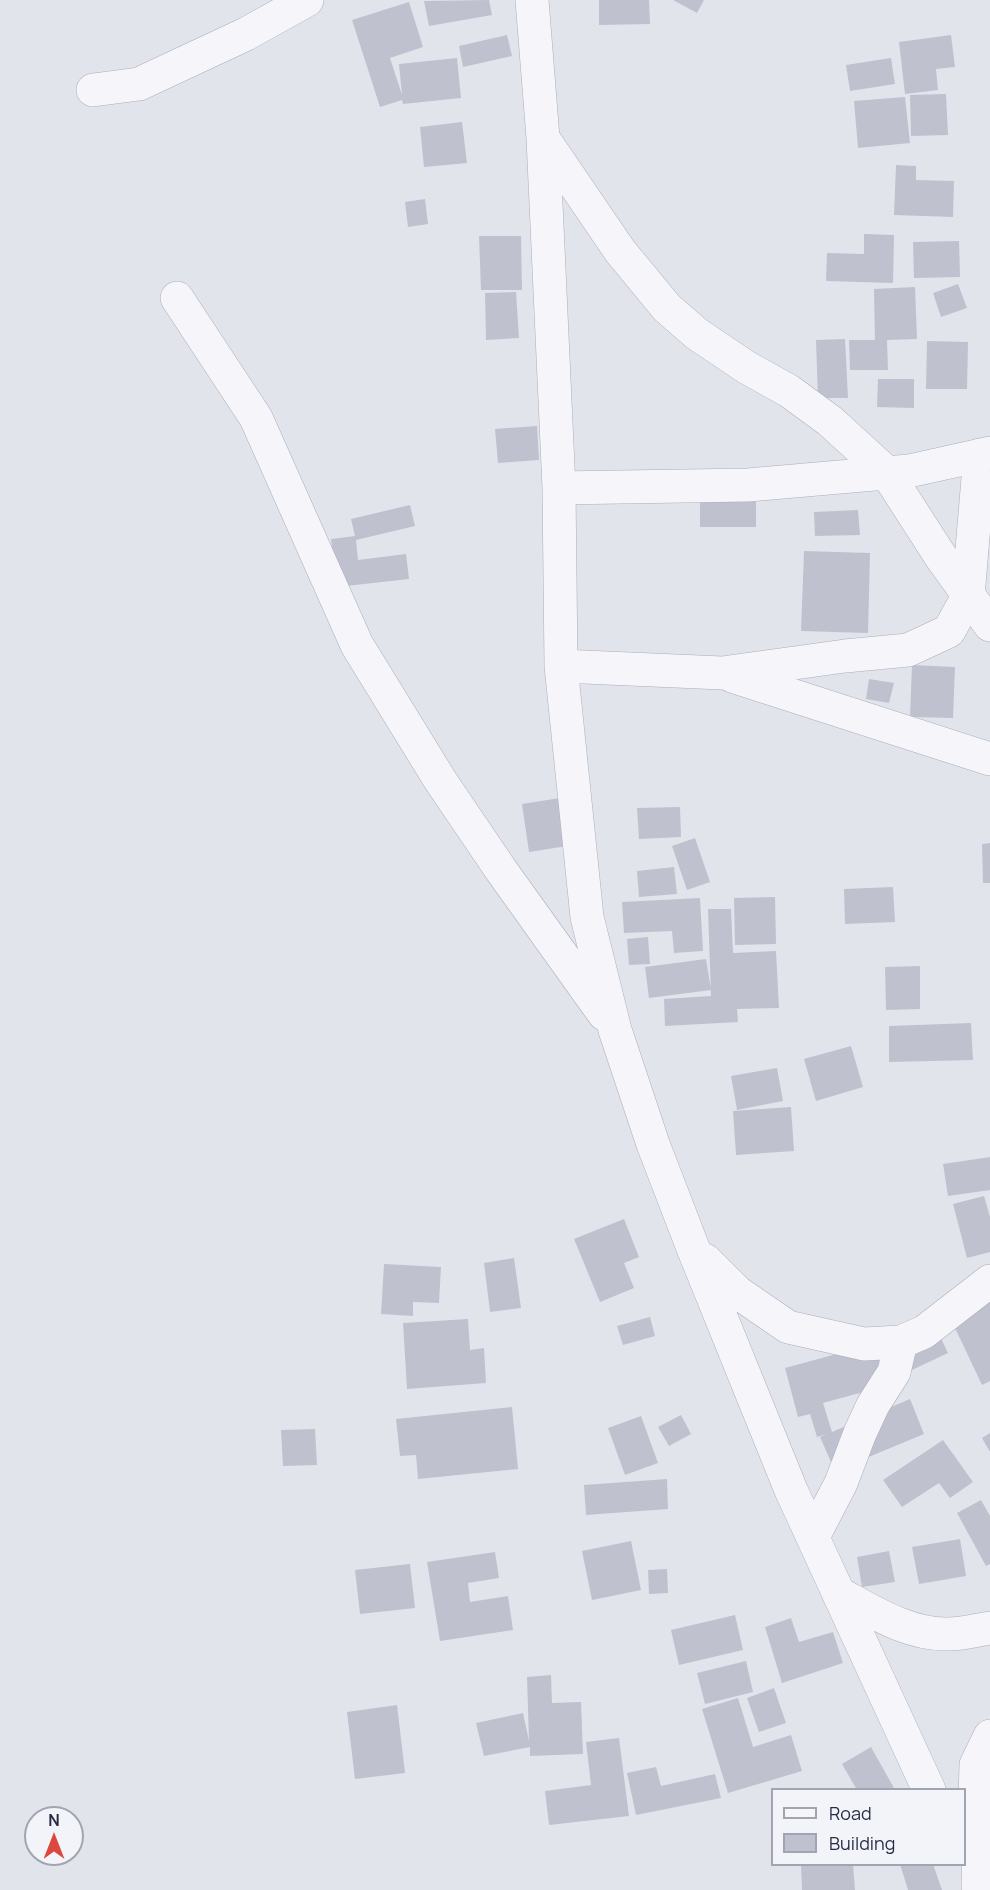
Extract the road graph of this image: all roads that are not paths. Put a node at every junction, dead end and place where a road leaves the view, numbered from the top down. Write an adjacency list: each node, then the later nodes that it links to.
1 (307, 0): 3 (street)
2 (532, 0): 4 (street)
3 (93, 90)
4 (543, 138): 7 (street); 8 (street)
5 (177, 298): 14 (street)
6 (985, 454): 7 (street); 9 (street)
7 (887, 473): 8 (street); 9 (street)
8 (559, 488): 11 (street)
9 (968, 596): 10 (street); 12 (street)
10 (990, 625)
11 (561, 666): 12 (street); 14 (street)
12 (722, 673): 13 (street)
13 (990, 759)
14 (615, 1030): 15 (street)
15 (693, 1248): 17 (street); 18 (street)
16 (990, 1281): 17 (street)
17 (901, 1342): 18 (street)
18 (813, 1537): 19 (street)
19 (838, 1593): 20 (street); 22 (street)
20 (990, 1628)
21 (990, 1736): 23 (street)
22 (928, 1788)
23 (974, 1879)

